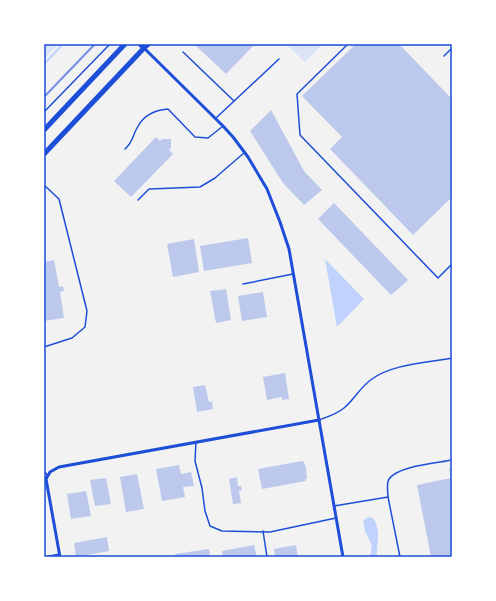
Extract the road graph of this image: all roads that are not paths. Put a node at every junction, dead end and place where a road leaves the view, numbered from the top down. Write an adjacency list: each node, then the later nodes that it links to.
1 (125, 44): 11 (main road)
2 (140, 44): 5 (main road)
3 (149, 44): 5 (main road)
4 (348, 44): 17 (lane)
5 (144, 48): 9 (street); 14 (main road)
6 (183, 52): 8 (lane)
7 (279, 59): 8 (lane)
8 (234, 101): 9 (lane)
9 (216, 118): 10 (street)
10 (223, 126): 12 (lane); 13 (street)
11 (44, 130)
12 (125, 149)
13 (245, 152): 16 (lane); 18 (street)
14 (44, 154)
15 (44, 185): 20 (lane)
16 (138, 200)
17 (452, 264)
18 (293, 274): 19 (lane); 22 (street)
19 (243, 284)
20 (44, 347)
21 (452, 358): 22 (lane)
22 (319, 420): 23 (street); 28 (street)
23 (196, 442): 26 (street); 30 (lane)
24 (452, 460): 27 (lane)
25 (44, 471): 26 (lane)
26 (48, 476): 31 (street)
27 (388, 497): 28 (lane); 35 (lane)
28 (334, 506): 29 (street)
29 (336, 518): 30 (lane); 34 (street)
30 (263, 532): 33 (lane)
31 (59, 556): 32 (street)
32 (48, 557)
33 (267, 557)
34 (343, 557)
35 (400, 557)

